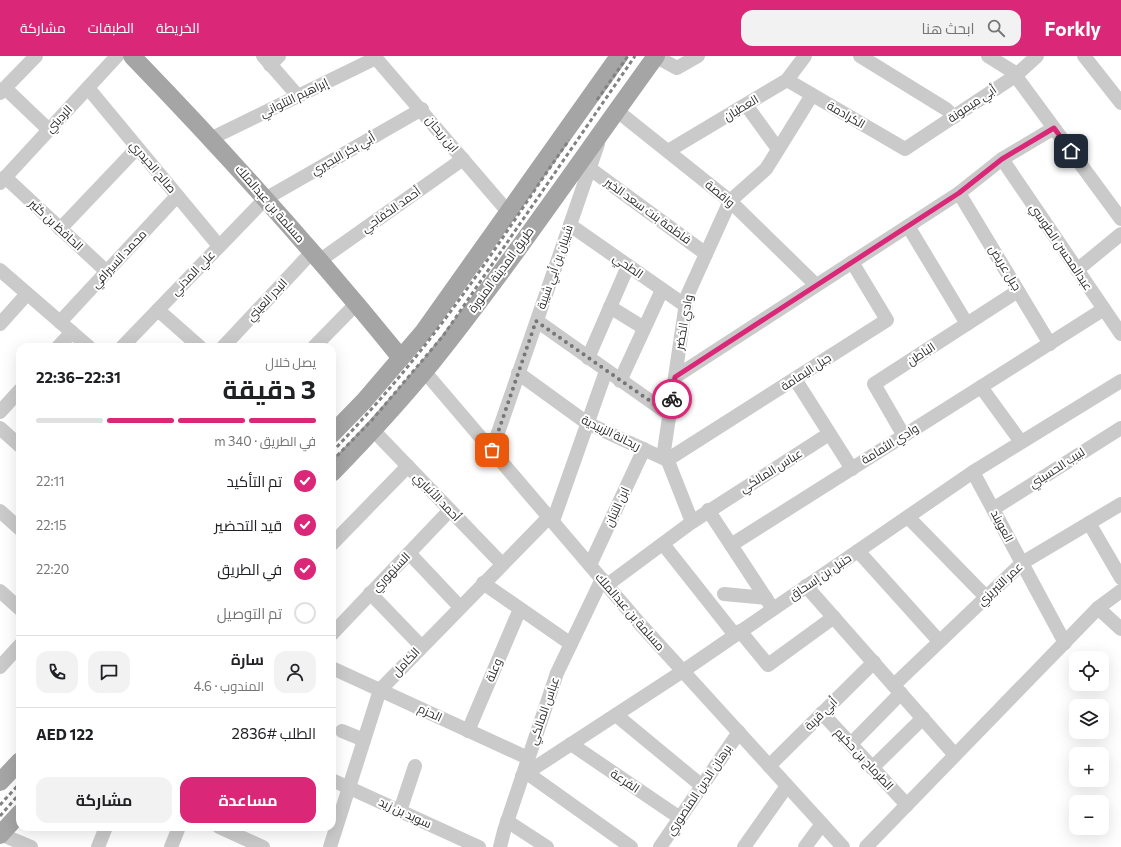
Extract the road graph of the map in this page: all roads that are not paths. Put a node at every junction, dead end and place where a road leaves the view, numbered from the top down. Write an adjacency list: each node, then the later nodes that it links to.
1 (117, 56): 16 (street, الرديني)
2 (132, 56): 28 (main road, مسلمة بن عبدالملك)
3 (619, 56): 41 (main road)
4 (655, 56): 5 (street); 23 (main road, طريق المدينة المنورة)
5 (698, 56)
6 (805, 56): 15 (street, العطيان)
7 (860, 56): 24 (street)
8 (988, 56): 14 (street)
9 (1037, 56): 14 (street, أبي ميمونة)
10 (1084, 56): 20 (street)
11 (375, 57): 19 (street, إبراهيم التلواني); 22 (street, ابن ريحان)
12 (28, 59): 17 (street)
13 (271, 59): 19 (street)
14 (1015, 76): 24 (street, أبي ميمونة); 25 (street)
15 (787, 80): 18 (street, الكرادمة); 21 (street, العطيان)
16 (88, 88): 27 (street, الرديني); 29 (street, صالح الحيدري)
17 (2, 90): 27 (street)
18 (812, 95): 30 (street, وادي الخضر); 31 (street, الكرادمة)
19 (298, 96): 28 (street, إبراهيم التلواني)
20 (1121, 103)
21 (746, 105): 30 (street); 32 (street, العطيان)
22 (422, 110): 33 (street, ابن ريحان); 39 (street, أبي بكر البحيري)
23 (616, 110): 26 (main road, طريق المدينة المنورة); 32 (street, واقصة)
24 (954, 117): 31 (street, أبي ميمونة)
25 (1054, 128): 34 (street); 42 (street)
26 (603, 129): 35 (street, شيبان بن أبي شيبة); 80 (main road, طريق المدينة المنورة)
27 (49, 130): 36 (street, الرديني)
28 (212, 138): 39 (main road, مسلمة بن عبدالملك)
29 (137, 148): 38 (street, صالح الحيدري); 45 (street)
30 (778, 149): 40 (street, وادي الخضر)
31 (905, 149)
32 (668, 151): 40 (street, واقصة)
33 (463, 159): 41 (street, ابن ريحان); 49 (street, أحمد الخفاجي)
34 (1002, 159): 37 (street); 53 (street, عبدالمحسن الطوسي)
35 (589, 168): 43 (street, شيبان بن أبي شيبة); 48 (street, فاطمة بنت سعد الخير)
36 (3, 180): 45 (street, الحافظ بن كثير)
37 (959, 193): 44 (street); 57 (street, جبل عريض)
38 (177, 196): 47 (street, صالح الحيدري); 54 (street, محمد السيرافي)
39 (265, 199): 47 (street, علي المدني); 49 (main road, مسلمة بن عبدالملك)
40 (730, 201): 48 (street, وادي الخضر); 55 (street, واقصة)
41 (508, 213): 78 (main road)
42 (1121, 219)
43 (570, 225): 51 (street, الطحي); 64 (street, شيبان بن أبي شيبة)
44 (908, 226): 50 (street); 67 (street)
45 (60, 229): 54 (street, الحافظ بن كثير)
46 (1121, 234): 53 (street)
47 (219, 246): 63 (street, علي المدني)
48 (706, 254): 60 (street, وادي الخضر)
49 (316, 256): 59 (main road, مسلمة بن عبدالملك); 75 (street, البدر العيني)
50 (852, 262): 55 (street); 84 (street, جبل اليمامة)
51 (628, 266): 56 (street, الطحي); 61 (street)
52 (0, 270): 58 (street)
53 (1077, 270): 62 (street, عبدالمحسن الطوسي)
54 (107, 272): 65 (street, محمد السيرافي)
55 (816, 285): 83 (street)
56 (662, 290): 60 (street, الطحي); 68 (street)
57 (1018, 291): 67 (street, الباطن); 77 (street, جبل عريض)
58 (27, 294): 65 (street); 66 (street)
59 (357, 303): 76 (street); 78 (main road, مسلمة بن عبدالملك)
60 (686, 306): 83 (street, وادي الخضر)
61 (610, 307): 68 (street); 79 (street)
62 (1104, 309): 70 (street, عبدالمحسن الطوسي); 77 (street, وادي الثمامة)
63 (158, 310): 73 (street, علي المدني); 74 (street)
64 (536, 321): 79 (street); 82 (street, شيبان بن أبي شيبة)
65 (60, 322): 69 (street)
66 (0, 324)
67 (967, 324): 97 (street, الباطن)
68 (644, 328): 85 (street)
69 (72, 332): 71 (street); 72 (street)
70 (1121, 334)
71 (62, 343)
72 (84, 343)
73 (126, 343)
74 (195, 343)
75 (227, 343)
76 (318, 343)
77 (1050, 344): 87 (street, وادي الثمامة)
78 (401, 358): 94 (main road)
79 (588, 358): 81 (street)
80 (424, 371): 95 (main road, طريق المدينة المنورة); 100 (street, مسلمة بن عبدالملك)
81 (606, 371): 85 (street); 91 (street, الكامل)
82 (518, 373): 91 (street, ريحانة الزبيدية); 100 (street, شيبان بن أبي شيبة)
83 (675, 377): 90 (street, وادي الخضر)
84 (795, 379): 96 (street); 102 (street, جبل اليمامة)
85 (620, 381): 90 (street)
86 (1121, 381): 99 (street, حنبل بن إسحاق)
87 (981, 387): 97 (street, وادي الثمامة); 99 (street)
88 (16, 394): 89 (street)
89 (0, 412)
90 (670, 415): 102 (street, وادي الخضر)
91 (587, 423): 101 (street, ريحانة الزبيدية); 113 (street, الكامل)
92 (0, 428): 98 (street)
93 (1121, 428): 108 (street, لبيب الحسيني)
94 (336, 430)
95 (373, 430): 103 (street, أحمد الأنباري); 104 (main road, طريق المدينة المنورة)
96 (829, 434): 105 (street); 110 (street, عباس المالكي)
97 (904, 436): 105 (street, وادي الثمامة)
98 (16, 442)
99 (1021, 442): 106 (street, حنبل بن إسحاق)
100 (492, 450): 113 (street, مسلمة بن عبدالملك)
101 (644, 450): 102 (street, ريحانة الزبيدية); 124 (street, ابن التبان)
102 (667, 460): 114 (street, وادي الخضر)
103 (408, 466): 109 (street, أحمد الأنباري); 117 (street)
104 (336, 469)
105 (852, 469): 119 (street, وادي الثمامة)
106 (973, 472): 108 (street, العويند); 112 (street, حنبل بن إسحاق)
107 (1121, 504): 115 (street, عمر التبريزي)
108 (993, 509): 122 (street, العويند)
109 (450, 510): 121 (street, السنهوري); 123 (street, أحمد الأنباري)
110 (708, 510): 114 (street, عباس المالكي); 119 (street)
111 (0, 511): 116 (street)
112 (908, 517): 120 (street, حنبل بن إسحاق); 133 (street)
113 (551, 519): 123 (street, الكامل); 124 (street, مسلمة بن عبدالملك)
114 (692, 522): 118 (street)
115 (1089, 523): 122 (street, عمر التبريزي); 125 (street)
116 (16, 525)
117 (336, 540)
118 (663, 544): 126 (street); 143 (street)
119 (731, 545): 134 (street)
120 (858, 551): 128 (street, حنبل بن إسحاق); 144 (street)
121 (409, 553): 131 (street, السنهوري); 137 (street)
122 (1022, 563): 133 (street, عمر التبريزي); 145 (street, العويند)
123 (502, 564): 127 (street, الكامل)
124 (590, 565): 126 (street, مسلمة بن عبدالملك)
125 (1121, 578)
126 (605, 582): 146 (street, عباس المالكي); 152 (street, مسلمة بن عبدالملك)
127 (483, 583): 137 (street, الكامل); 139 (street)
128 (806, 586): 134 (street, حنبل بن إسحاق); 140 (street)
129 (0, 591): 135 (street)
130 (1121, 591): 136 (street)
131 (370, 593): 142 (street, السنهوري); 147 (street)
132 (724, 594): 134 (street)
133 (986, 597): 144 (street, عمر التبريزي)
134 (770, 604): 143 (street, حنبل بن إسحاق)
135 (16, 605)
136 (1103, 605): 138 (street); 141 (street); 145 (street)
137 (460, 607): 147 (street, الكامل)
138 (1121, 607)
139 (520, 609): 146 (street); 159 (street, وعلة)
140 (834, 617): 143 (street); 149 (street)
141 (1121, 629)
142 (336, 630)
143 (738, 633): 152 (street, حنبل بن إسحاق)
144 (940, 641): 153 (street, عمر التبريزي)
145 (1065, 643): 164 (street)
146 (571, 644): 165 (street, عباس المالكي)
147 (421, 646): 154 (street, الكامل)
148 (16, 649): 150 (street)
149 (874, 662): 153 (street); 155 (street, أبي قربة)
150 (0, 667)
151 (336, 670): 154 (street, الحزم)
152 (683, 671): 156 (street, حنبل بن إسحاق); 160 (street, مسلمة بن عبدالملك)
153 (897, 689): 157 (street); 163 (street, عمر التبريزي)
154 (380, 690): 159 (street, الحزم); 161 (street, الكامل)
155 (822, 713): 163 (street, الطرماح بن حكيم); 168 (street, أبي قربة)
156 (616, 715): 162 (street, حنبل بن إسحاق); 173 (street)
157 (923, 718): 164 (street); 169 (street)
158 (342, 730): 161 (street)
159 (468, 731): 165 (street, الحزم)
160 (738, 732): 168 (street, مسلمة بن عبدالملك); 173 (street, برهان الدين المنصوري)
161 (364, 740): 175 (street, الكامل)
162 (571, 744): 170 (street, حنبل بن إسحاق); 179 (street, الفرعة)
163 (851, 744): 169 (street, الطرماح بن حكيم)
164 (956, 755): 176 (street)
165 (528, 758): 170 (street, عباس المالكي)
166 (16, 765): 171 (main road)
167 (415, 766): 177 (street)
168 (769, 766): 174 (street, مسلمة بن عبدالملك)
169 (872, 768): 176 (street, الطرماح بن حكيم)
170 (524, 775): 180 (street, عباس المالكي); 196 (street)
171 (1, 780)
172 (336, 782): 175 (street, سويد بن زيد)
173 (702, 786): 179 (street, برهان الدين المنصوري)
174 (787, 786): 181 (street, مسلمة بن عبدالملك); 198 (street)
175 (349, 788): 177 (street, سويد بن زيد); 182 (street, الكامل)
176 (907, 805): 201 (street)
177 (400, 811): 193 (street, سويد بن زيد)
178 (16, 817): 187 (main road)
179 (680, 818): 197 (street, برهان الدين المنصوري)
180 (507, 821): 194 (street, عباس المالكي); 195 (street)
181 (822, 824): 199 (street); 200 (street, مسلمة بن عبدالملك)
182 (336, 828)
183 (104, 831): 189 (street)
184 (177, 831): 190 (street)
185 (228, 831): 191 (street)
186 (335, 831): 192 (street, الكامل)
187 (0, 834): 188 (street)
188 (31, 847)
189 (98, 847)
190 (171, 847)
191 (263, 847)
192 (330, 847)
193 (479, 847)
194 (500, 847)
195 (547, 847)
196 (631, 847)
197 (660, 847)
198 (744, 847)
199 (805, 847)
200 (843, 847)
201 (866, 847)

